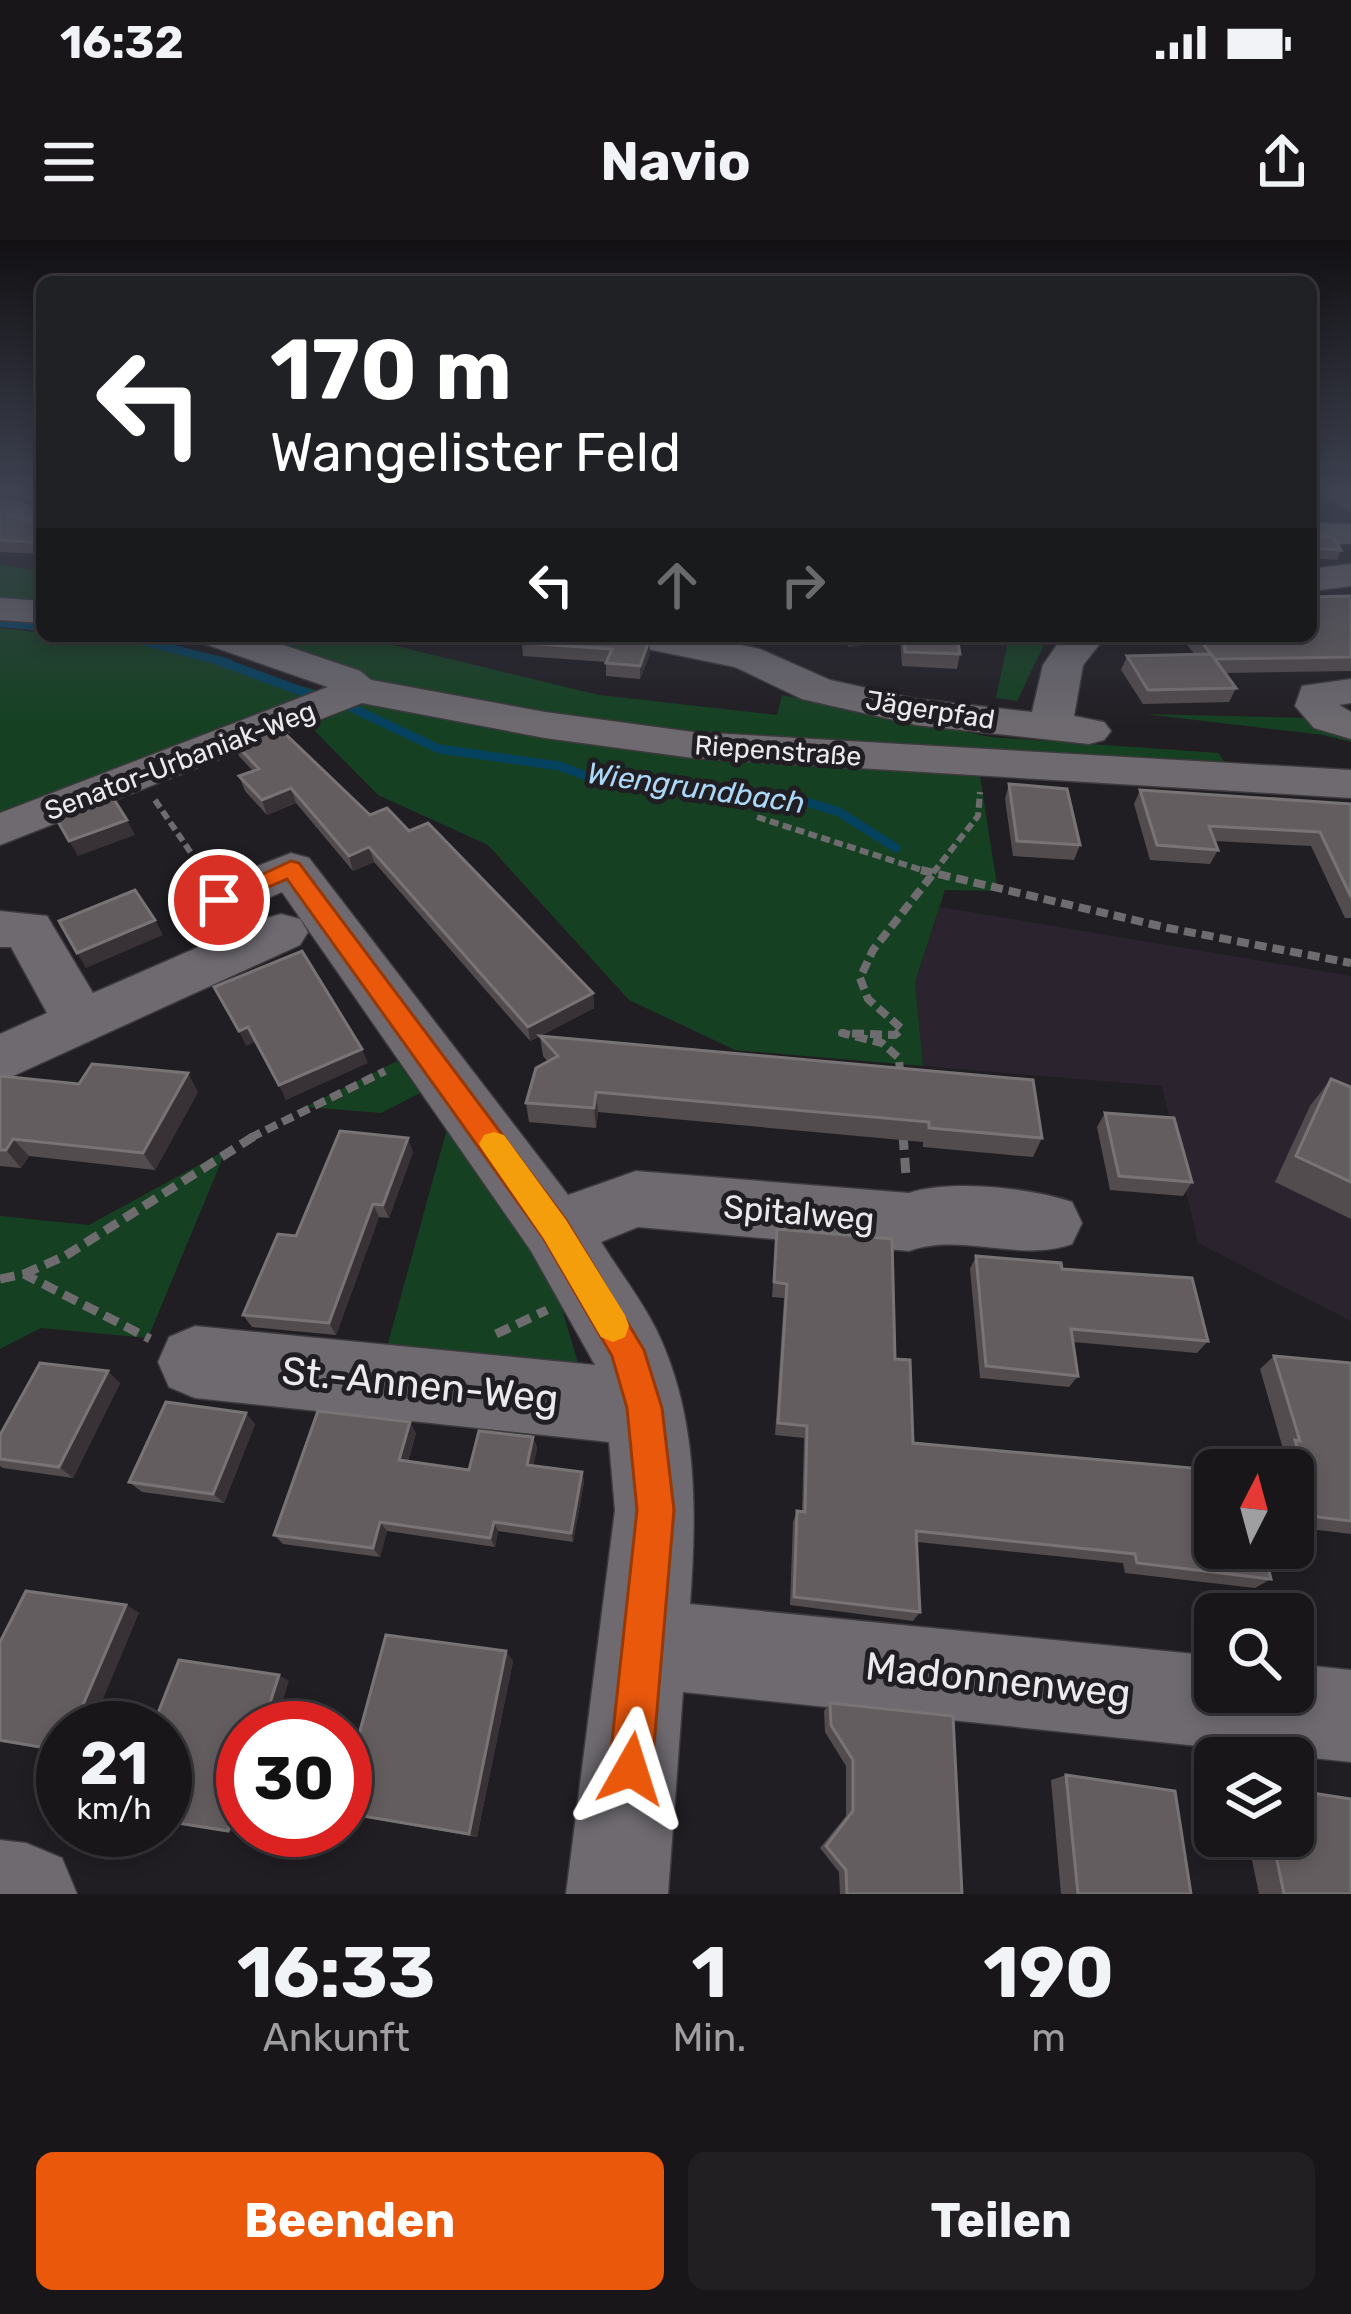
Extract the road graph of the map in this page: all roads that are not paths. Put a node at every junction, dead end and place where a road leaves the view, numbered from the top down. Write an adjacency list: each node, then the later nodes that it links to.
1 (1351, 575): 2 (street)
2 (1317, 579)
3 (0, 609): 4 (street)
4 (36, 612)
5 (236, 642): 9 (street, Riepenstraße)
6 (700, 642): 8 (street, Jägerpfad)
7 (1082, 642): 12 (street)
8 (742, 646): 12 (street, Jägerpfad)
9 (358, 690): 15 (street, Riepenstraße); 17 (street, Senator-Urbaniak-Weg)
10 (1351, 691): 11 (street)
11 (1351, 726)
12 (1053, 729): 13 (street, Jägerpfad)
13 (1233, 741): 14 (street, Jägerpfad); 15 (street, Jägerpfad)
14 (1351, 761)
15 (1273, 780): 16 (street, Riepenstraße)
16 (1351, 784)
17 (0, 830)
18 (0, 929): 19 (street)
19 (81, 1022): 20 (street); 22 (street)
20 (0, 1059)
21 (1048, 1223): 22 (street, Spitalweg)
22 (555, 1230): 24 (street)
23 (195, 1362): 24 (street, St.-Annen-Weg)
24 (644, 1408): 25 (street)
25 (644, 1644): 26 (street, Madonnenweg); 29 (street)
26 (1351, 1716)
27 (0, 1890): 28 (street)
28 (26, 1894)
29 (617, 1894)

